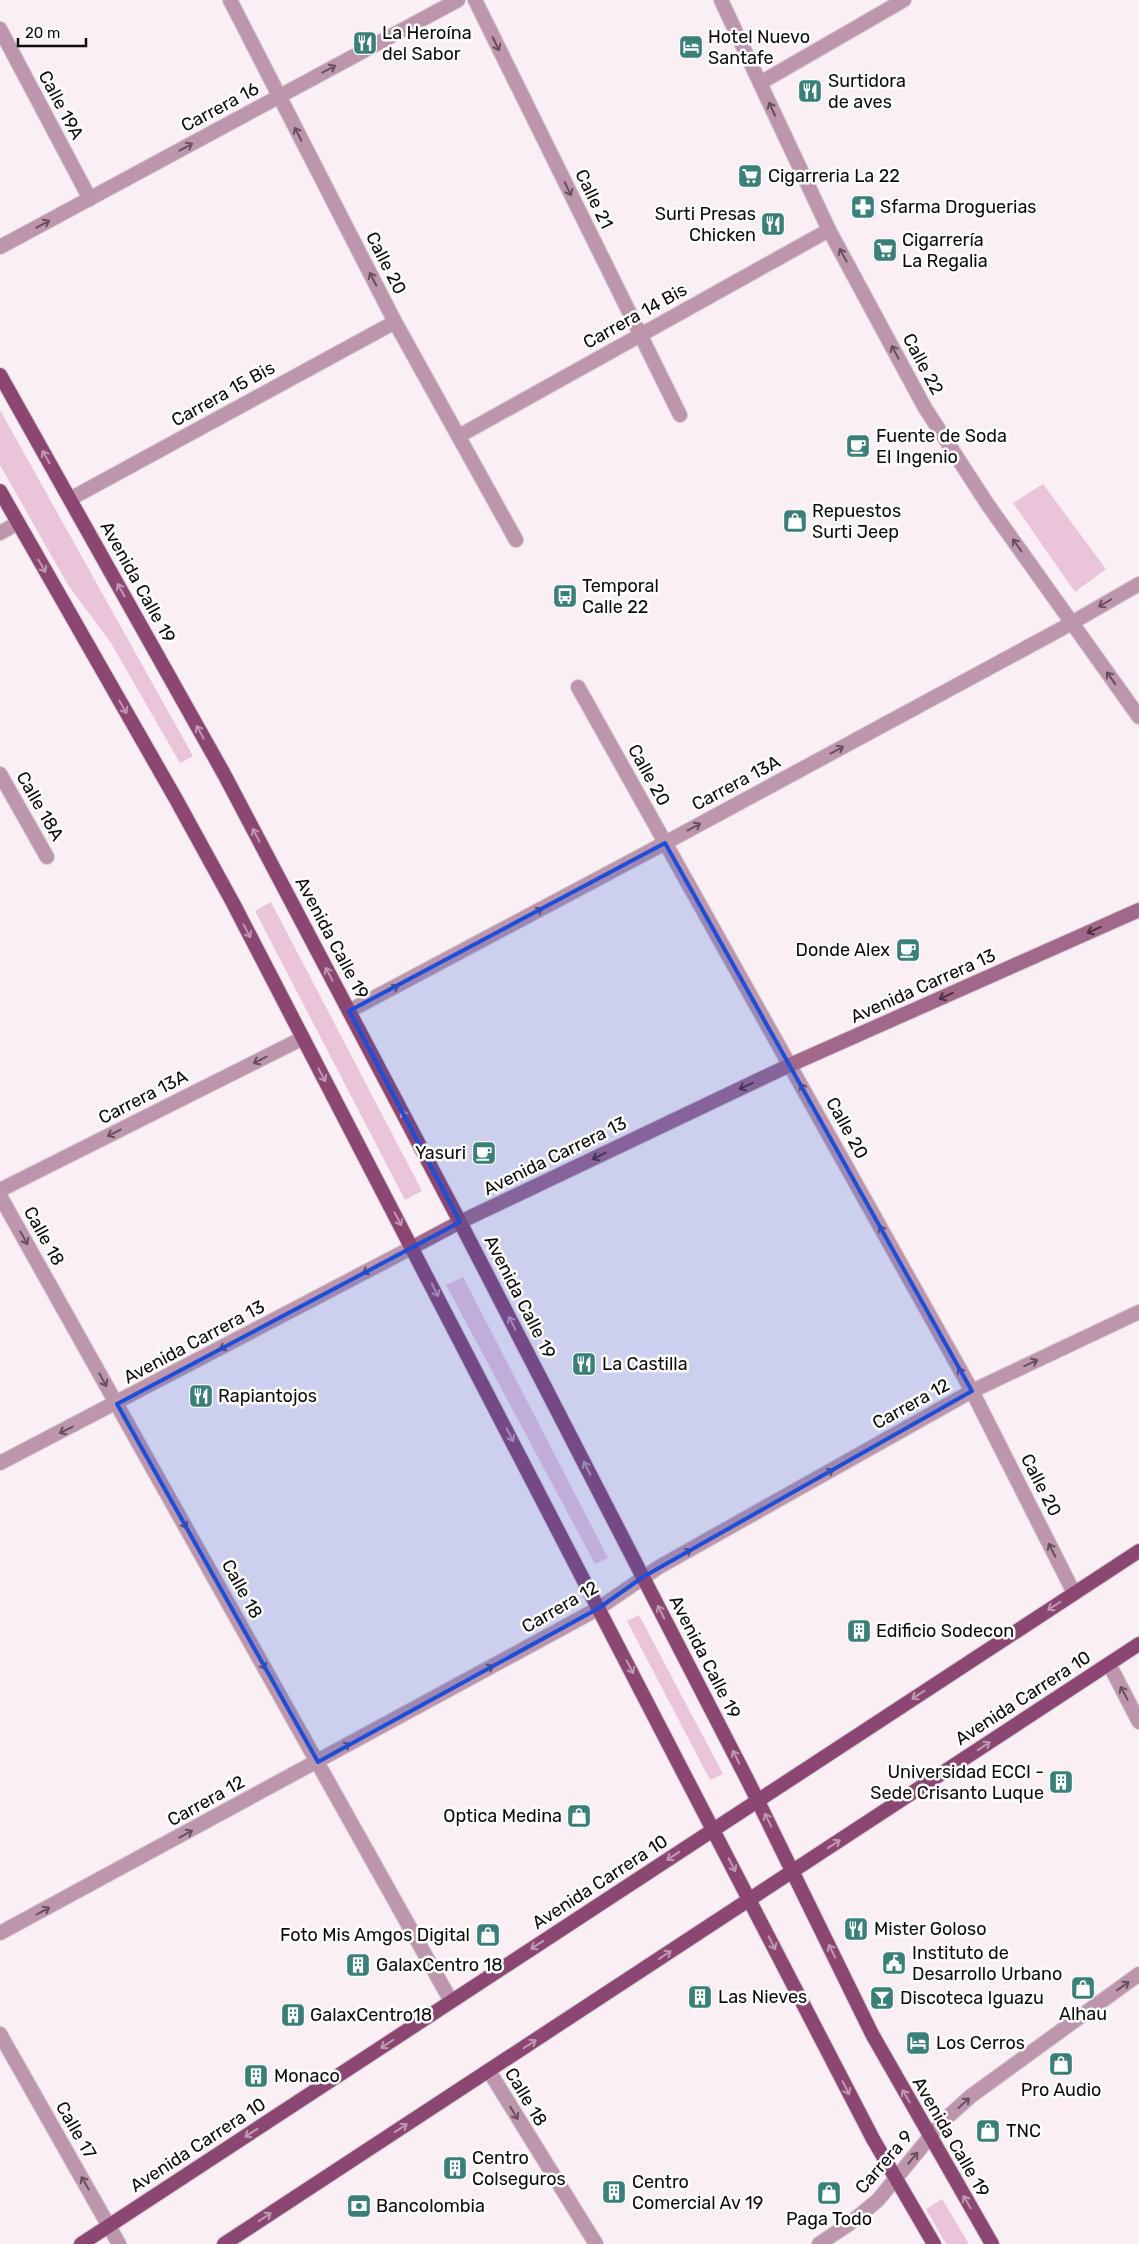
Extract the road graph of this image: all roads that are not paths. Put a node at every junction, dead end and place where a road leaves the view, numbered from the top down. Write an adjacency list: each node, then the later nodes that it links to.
1 (230, 0): 8 (street, Calle 20)
2 (458, 0): 8 (street, Carrera 16, one-way to 2)
3 (474, 0): 13 (street, Calle 21, one-way to 13)
4 (721, 0): 7 (street, Calle 22)
5 (904, 0): 7 (street)
6 (0, 29): 9 (street, Calle 19A)
7 (760, 83): 10 (street, Calle 22, one-way to 7)
8 (279, 96): 9 (street, Carrera 16, one-way to 8); 12 (street, Calle 20, one-way to 8)
9 (90, 199): 11 (street, Carrera 16, one-way to 9)
10 (829, 230): 13 (street, Carrera 14 Bis); 23 (street, Calle 22, one-way to 10)
11 (0, 247)
12 (395, 322): 16 (street, Calle 20); 18 (street, Carrera 15 Bis)
13 (640, 334): 15 (street, Calle 21); 16 (street, Carrera 14 Bis)
14 (0, 375): 18 (main road, Avenida Calle 19, one-way to 14)
15 (680, 414)
16 (459, 436): 21 (street, Calle 20)
17 (0, 491): 19 (main road)
18 (70, 499): 30 (main road, Avenida Calle 19, one-way to 18)
19 (18, 523): 20 (street); 31 (main road, one-way to 31)
20 (0, 534)
21 (516, 540)
22 (1139, 584): 23 (street, Carrera 13A, one-way to 23)
23 (1072, 622): 25 (street, Calle 22, one-way to 23); 27 (street, Carrera 13A, one-way to 23)
24 (578, 687): 27 (street, Calle 20)
25 (1139, 718)
26 (0, 774): 28 (street, Calle 18A)
27 (665, 843): 30 (street, Carrera 13A, one-way to 27); 32 (street, Calle 20)
28 (47, 857)
29 (1139, 910): 32 (main road, Avenida Carrera 13, one-way to 32)
30 (349, 1012): 35 (main road, Avenida Calle 19, one-way to 30)
31 (303, 1038): 33 (street, Carrera 13A, one-way to 33); 36 (main road, one-way to 36)
32 (790, 1065): 35 (main road, Avenida Carrera 13, one-way to 35); 38 (street, Calle 20, one-way to 32)
33 (0, 1190)
34 (0, 1196): 39 (street, Calle 18, one-way to 39)
35 (460, 1222): 36 (main road, Avenida Carrera 13); 42 (main road, Avenida Calle 19, one-way to 35)
36 (412, 1247): 39 (street, Avenida Carrera 13, one-way to 39); 44 (main road, one-way to 44)
37 (1139, 1312): 38 (street, Carrera 12, one-way to 37)
38 (972, 1391): 42 (street, Carrera 12, one-way to 38); 43 (street, Calle 20, one-way to 38)
39 (117, 1404): 40 (street, Avenida Carrera 13, one-way to 40); 48 (street, Calle 18, one-way to 48)
40 (0, 1464)
41 (1139, 1551): 43 (main road, Avenida Carrera 10)
42 (643, 1577): 44 (street, Carrera 12); 49 (main road, Avenida Calle 19, one-way to 42)
43 (1074, 1593): 49 (main road, Avenida Carrera 10, one-way to 49)
44 (599, 1608): 48 (street, Carrera 12, one-way to 44); 50 (main road, one-way to 50)
45 (1139, 1644): 46 (main road, Avenida Carrera 10)
46 (1109, 1664): 47 (street, one-way to 46); 51 (main road, Avenida Carrera 10, one-way to 46)
47 (1139, 1722)
48 (318, 1762): 53 (street, Carrera 12, one-way to 48); 55 (street, Calle 18)
49 (758, 1800): 50 (main road, Avenida Carrera 10); 51 (main road, Avenida Calle 19, one-way to 49)
50 (714, 1829): 52 (main road, one-way to 52); 55 (main road, Avenida Carrera 10, one-way to 55)
51 (793, 1871): 52 (main road, Avenida Carrera 10); 58 (main road, Avenida Calle 19, one-way to 51)
52 (750, 1900): 57 (main road, Avenida Carrera 10, one-way to 52); 59 (main road, one-way to 59)
53 (0, 1933)
54 (1139, 1974): 58 (street, Carrera 9, one-way to 54)
55 (452, 2001): 60 (main road, Avenida Carrera 10, one-way to 60)
56 (0, 2034): 60 (street, Calle 17, one-way to 56)
57 (489, 2071): 63 (main road, Avenida Carrera 10, one-way to 57); 64 (street, Calle 18, one-way to 64)
58 (930, 2138): 59 (street, Carrera 9, one-way to 58); 67 (main road, Avenida Calle 19, one-way to 58)
59 (896, 2179): 65 (street, Carrera 9); 66 (main road)
60 (110, 2225): 61 (main road, Avenida Carrera 10); 62 (street, Calle 17)
61 (80, 2244)
62 (119, 2244)
63 (224, 2244)
64 (596, 2244)
65 (819, 2244)
66 (934, 2244)
67 (992, 2244)

